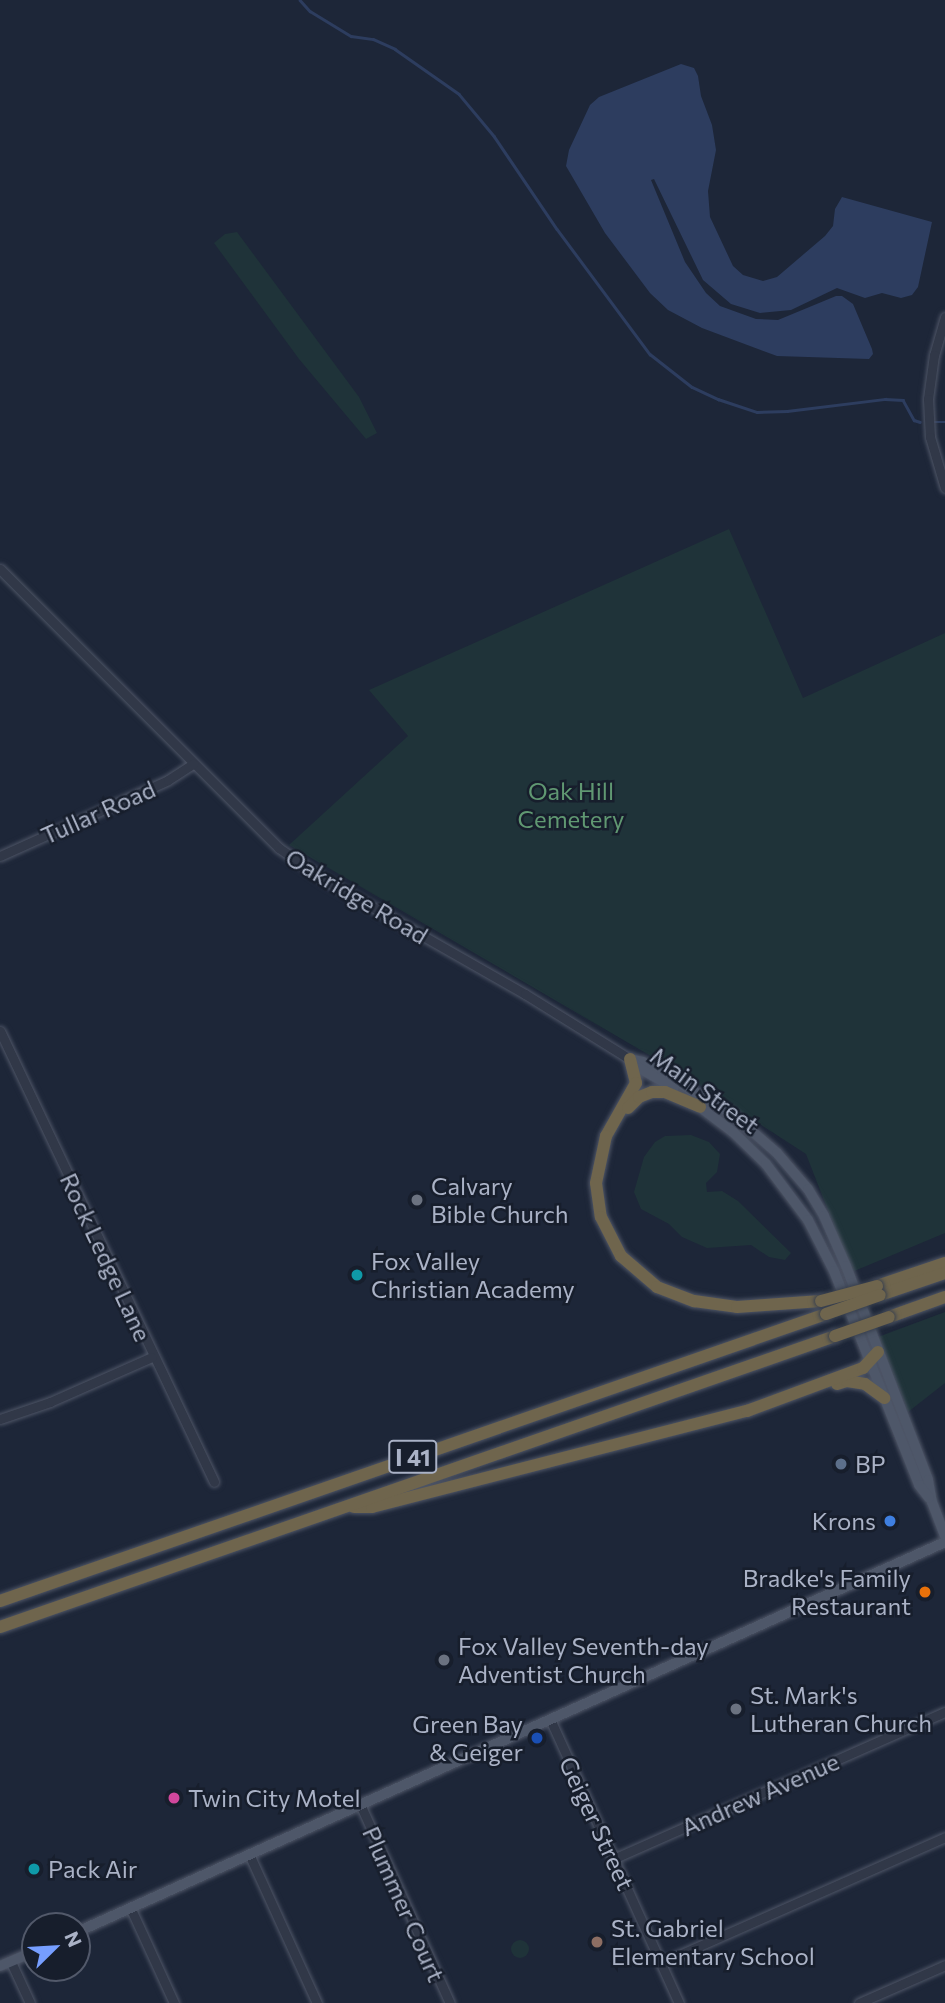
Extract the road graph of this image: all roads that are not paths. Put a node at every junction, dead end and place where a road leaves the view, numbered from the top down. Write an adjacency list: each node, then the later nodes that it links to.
1 (945, 317): 2 (street)
2 (945, 488)
3 (0, 569): 4 (street, Oakridge Road)
4 (193, 764): 5 (street, Tullar Road); 7 (street, Oakridge Road)
5 (0, 856)
6 (0, 1031): 16 (street, Rock Ledge Lane)
7 (630, 1059): 8 (main road, Main Street); 9 (highway); 15 (main road, Main Street)
8 (700, 1107): 9 (highway); 14 (main road, Main Street)
9 (605, 1144): 12 (highway, bridge)
10 (945, 1263): 12 (highway)
11 (945, 1273): 12 (highway, I 41)
12 (879, 1291): 26 (highway, I 41, bridge)
13 (945, 1297): 14 (highway, I 41, bridge)
14 (856, 1328): 17 (main road, Main Street); 23 (highway, I 41, bridge)
15 (878, 1352): 17 (highway); 22 (main road, Main Street)
16 (152, 1357): 20 (street); 21 (street, Rock Ledge Lane)
17 (870, 1363): 18 (main road, Main Street); 19 (highway)
18 (884, 1398): 19 (highway); 22 (main road, Main Street)
19 (747, 1411): 23 (highway)
20 (0, 1419)
21 (214, 1482)
22 (932, 1502): 24 (main road, Main Street)
23 (350, 1507): 27 (highway, I 41)
24 (945, 1536)
25 (945, 1542): 29 (main road)
26 (0, 1601)
27 (0, 1627)
28 (945, 1712): 33 (street, Andrew Avenue)
29 (550, 1719): 30 (main road); 33 (street, Geiger Street)
30 (360, 1804): 32 (main road); 42 (street, Plummer Court)
31 (945, 1837): 37 (street)
32 (249, 1854): 34 (main road); 41 (street)
33 (613, 1859): 37 (street, Geiger Street)
34 (130, 1907): 35 (main road); 40 (street)
35 (91, 1925)
36 (5, 1964): 39 (street)
37 (661, 1964): 43 (street, Geiger Street)
38 (945, 1965): 44 (street)
39 (30, 2003)
40 (174, 2003)
41 (317, 2003)
42 (450, 2003)
43 (679, 2003)
44 (859, 2003)

